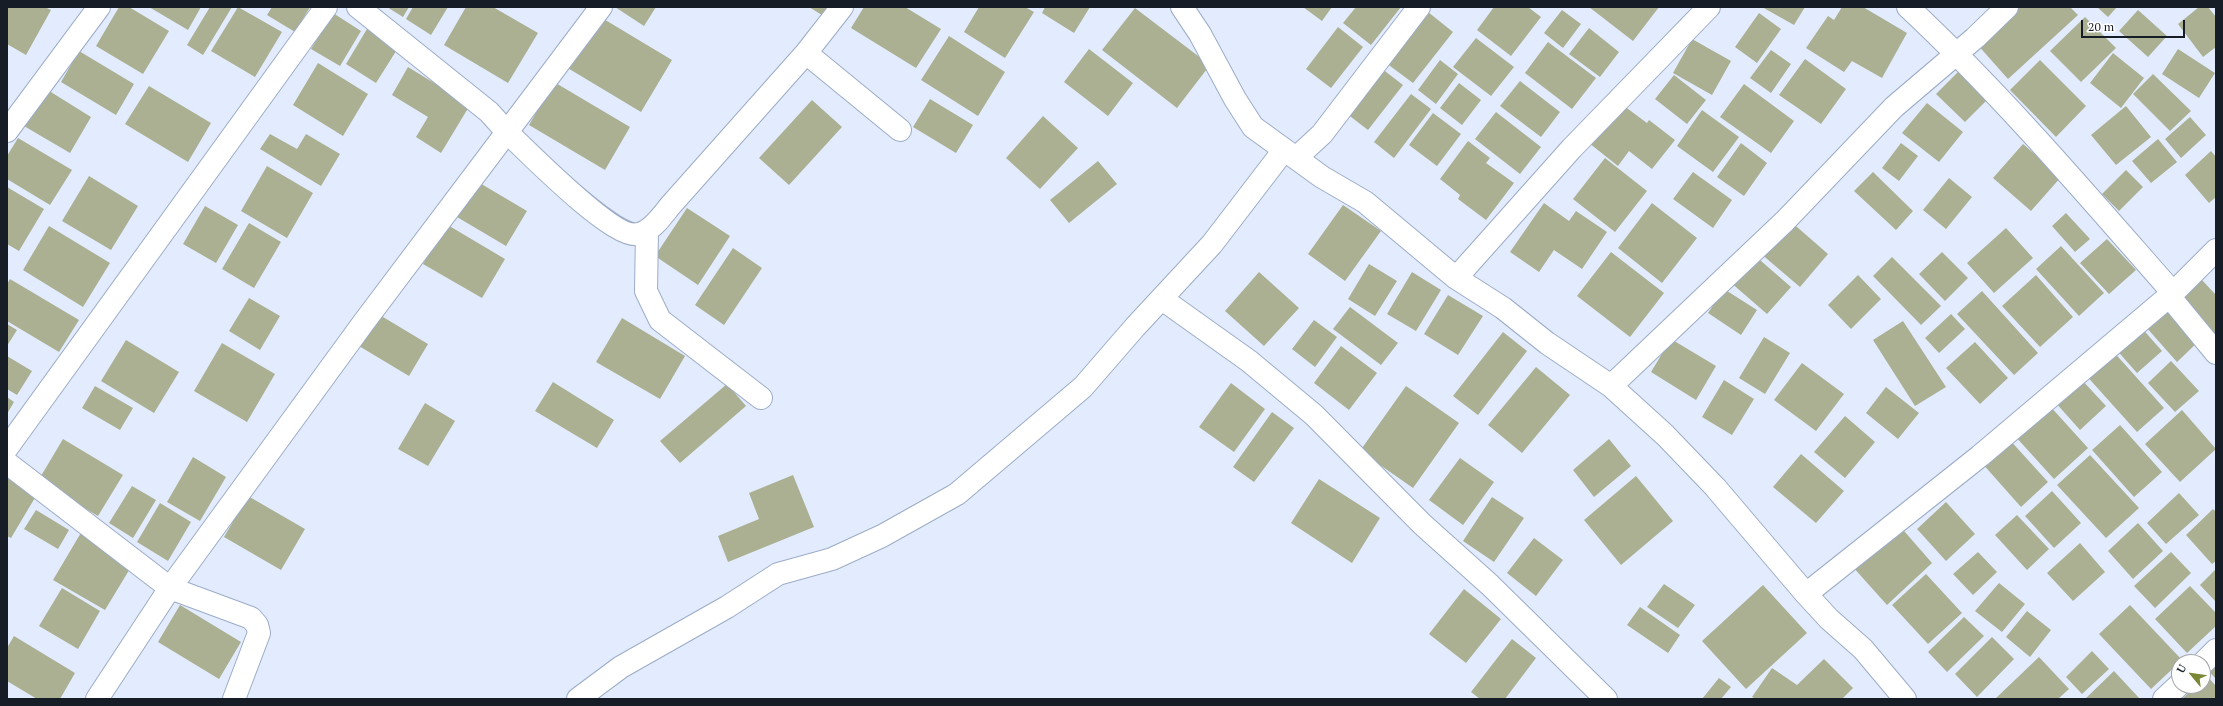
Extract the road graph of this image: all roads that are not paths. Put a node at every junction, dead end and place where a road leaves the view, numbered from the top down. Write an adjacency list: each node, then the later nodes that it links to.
1 (99, 7): 14 (street)
2 (326, 7): 25 (street)
3 (358, 7): 15 (street)
4 (601, 7): 15 (street)
5 (842, 7): 11 (street)
6 (1182, 7): 16 (street)
7 (1420, 7): 16 (street)
8 (1709, 7): 19 (street)
9 (1908, 7): 12 (street)
10 (2007, 7): 12 (street)
11 (806, 53): 13 (street); 17 (street)
12 (1958, 53): 20 (street); 23 (street)
13 (900, 130)
14 (7, 131)
15 (507, 132): 17 (street); 27 (street)
16 (1285, 151): 19 (street); 21 (street)
17 (647, 231): 24 (street)
18 (2216, 250): 20 (street)
19 (1456, 278): 23 (street)
20 (2171, 294): 22 (street); 28 (street)
21 (1162, 299): 31 (street); 32 (street)
22 (2216, 353)
23 (1611, 386): 28 (street)
24 (761, 398)
25 (7, 448)
26 (7, 463): 27 (street)
27 (170, 588): 29 (street); 30 (street)
28 (1806, 594): 33 (street)
29 (97, 699)
30 (234, 699)
31 (578, 699)
32 (1606, 699)
33 (1905, 699)

